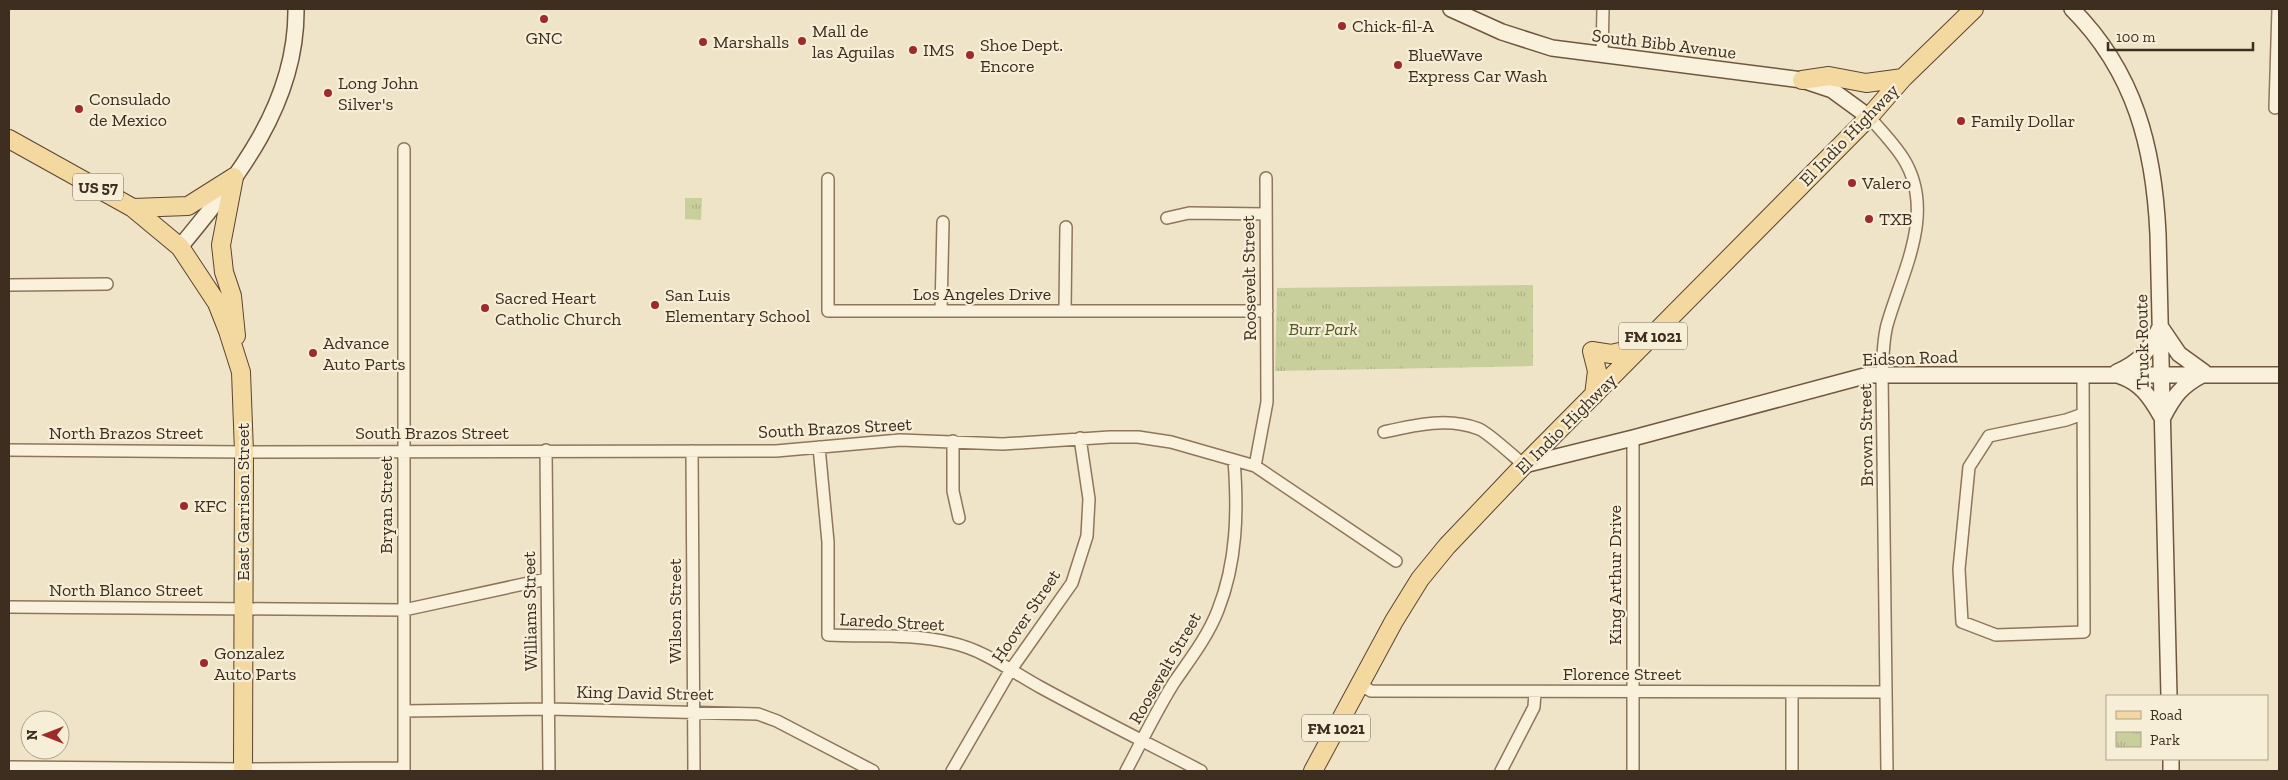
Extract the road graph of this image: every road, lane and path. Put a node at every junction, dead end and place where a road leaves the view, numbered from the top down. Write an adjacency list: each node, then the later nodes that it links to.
1 (296, 9): 15 (street)
2 (1451, 9): 8 (street, South Bibb Avenue)
3 (1602, 9): 8 (street)
4 (1974, 9): 9 (main road, El Indio Highway / FM 1021)
5 (2072, 9): 29 (street, Truck Route)
6 (2278, 9): 7 (street)
7 (2279, 26): 11 (street)
8 (1602, 55): 10 (street, South Bibb Avenue)
9 (1903, 78): 10 (main road); 12 (main road, El Indio Highway / FM 1021)
10 (1802, 80): 12 (street, South Bibb Avenue)
11 (2275, 108)
12 (1869, 117): 30 (main road, El Indio Highway / FM 1021); 33 (street, Brown Street)
13 (9, 139): 18 (main road, East Garrison Street / US 57)
14 (404, 149): 47 (street, Bryan Street)
15 (234, 177): 18 (main road); 23 (street); 31 (main road)
16 (1266, 178): 19 (street, Roosevelt Street)
17 (828, 179): 26 (street, Los Angeles Drive)
18 (133, 208): 23 (main road, East Garrison Street / US 57)
19 (1266, 214): 20 (street); 28 (street, Roosevelt Street)
20 (1167, 218)
21 (943, 222): 26 (street)
22 (1066, 227): 27 (street)
23 (180, 247): 31 (main road, East Garrison Street / US 57)
24 (107, 284): 25 (street)
25 (9, 285)
26 (941, 311): 27 (street, Los Angeles Drive)
27 (1066, 311): 28 (street, Los Angeles Drive)
28 (1267, 311): 53 (street, Roosevelt Street)
29 (2160, 326): 32 (street); 35 (street); 36 (street, Truck Route)
30 (1643, 346): 38 (main road, El Indio Highway / FM 1021); 38 (main road)
31 (240, 372): 50 (main road, East Garrison Street / US 57)
32 (2206, 373): 36 (street, Eidson Road); 37 (street, Eidson Road); 40 (street)
33 (1882, 374): 34 (street, Eidson Road); 43 (street, Eidson Road); 65 (street, Brown Street)
34 (2083, 374): 35 (street, Eidson Road); 39 (street)
35 (2114, 374): 36 (street, Eidson Road); 40 (street)
36 (2161, 374): 40 (street, Truck Route)
37 (2279, 375)
38 (1594, 395): 52 (main road, El Indio Highway / FM 1021)
39 (2083, 414): 39 (street)
40 (2162, 418): 66 (street, Truck Route)
41 (1384, 432): 52 (street)
42 (1080, 438): 44 (street, South Brazos Street); 51 (street, South Brazos Street); 60 (street, Hoover Street)
43 (1633, 438): 52 (street, Eidson Road); 62 (street, King Arthur Drive)
44 (953, 441): 45 (street, South Brazos Street); 54 (street)
45 (819, 448): 49 (street, South Brazos Street); 60 (street, Laredo Street)
46 (9, 450): 50 (street, North Brazos Street)
47 (403, 450): 48 (street, South Brazos Street); 50 (street, South Brazos Street); 59 (street, Bryan Street)
48 (546, 450): 49 (street, South Brazos Street); 56 (street, Williams Street)
49 (692, 451): 69 (street, Wilson Street)
50 (244, 452): 58 (main road, East Garrison Street / US 57)
51 (1234, 460): 53 (street, South Brazos Street); 70 (street, Roosevelt Street)
52 (1524, 465): 61 (main road, El Indio Highway / FM 1021)
53 (1255, 466): 55 (street, South Brazos Street)
54 (960, 518)
55 (1396, 561)
56 (547, 579): 59 (street, North Blanco Street); 67 (street, Williams Street)
57 (9, 607): 58 (street, North Blanco Street)
58 (243, 608): 59 (street, North Blanco Street); 73 (main road, East Garrison Street / US 57)
59 (404, 610): 68 (street, Bryan Street)
60 (1010, 670): 70 (street, Laredo Street); 78 (street, Hoover Street)
61 (1359, 684): 63 (street, Florence Street); 81 (main road, El Indio Highway / FM 1021)
62 (1633, 691): 63 (street, Florence Street); 64 (street, Florence Street); 83 (street, King Arthur Drive)
63 (1535, 692): 82 (street)
64 (1792, 692): 65 (street, Florence Street); 84 (street)
65 (1886, 692): 85 (street, Brown Street)
66 (2169, 695)
67 (549, 710): 68 (street, King David Street); 69 (street, King David Street); 75 (street, Williams Street)
68 (404, 711): 74 (street, Bryan Street)
69 (694, 711): 76 (street, Wilson Street); 77 (street, King David Street)
70 (1142, 740): 79 (street, Roosevelt Street); 80 (street, Laredo Street)
71 (9, 767): 72 (street)
72 (54, 769): 73 (street)
73 (243, 770): 74 (street)
74 (404, 770)
75 (549, 771)
76 (694, 771)
77 (873, 771)
78 (952, 771)
79 (1126, 771)
80 (1201, 771)
81 (1313, 771)
82 (1501, 771)
83 (1633, 771)
84 (1792, 771)
85 (1887, 771)

